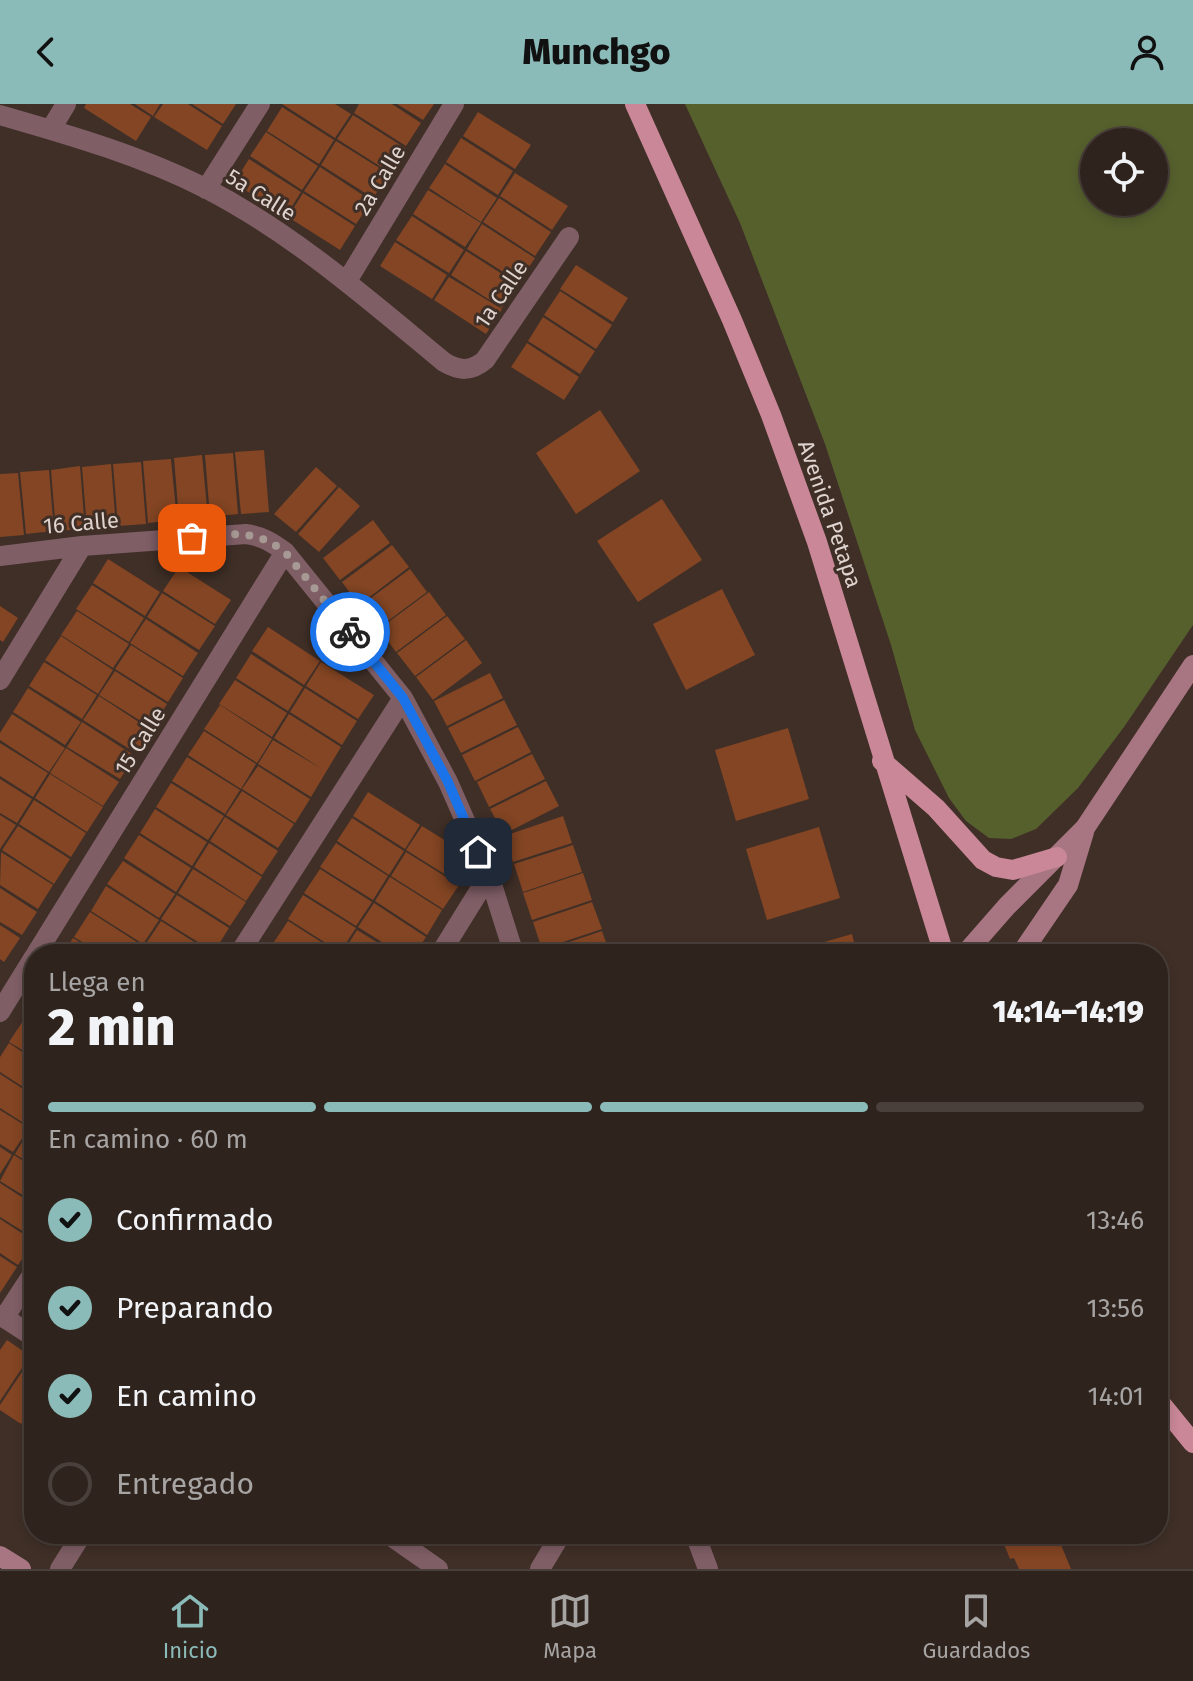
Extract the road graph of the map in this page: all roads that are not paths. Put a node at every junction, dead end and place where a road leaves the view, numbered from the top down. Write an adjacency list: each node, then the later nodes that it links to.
1 (66, 104): 6 (street)
2 (260, 104): 7 (street)
3 (454, 104): 9 (street, 2a Calle)
4 (635, 104): 17 (main road, Avenida Petapa)
5 (0, 115): 6 (street, 5a Calle)
6 (51, 129): 7 (street, 5a Calle)
7 (206, 189): 9 (street, 5a Calle)
8 (569, 237): 10 (street, 1a Calle)
9 (347, 281): 10 (street, 5a Calle)
10 (467, 370)
11 (82, 546): 12 (street, 16 Calle); 13 (street, 16 Calle); 15 (street)
12 (285, 552): 16 (street); 21 (street, 15 Calle)
13 (0, 556)
14 (1193, 665): 18 (main road)
15 (0, 680)
16 (403, 698): 20 (street); 22 (street)
17 (882, 761): 19 (main road); 25 (main road, Avenida Petapa)
18 (1085, 828): 19 (main road); 27 (main road)
19 (1057, 857): 26 (main road)
20 (489, 875): 23 (street); 24 (street)
21 (42, 944)
22 (245, 944)
23 (446, 944)
24 (511, 944)
25 (941, 944)
26 (974, 944)
27 (1028, 944)
28 (24, 973): 29 (street, 15 Calle)
29 (0, 1012)
30 (24, 1286): 31 (street)
31 (2, 1316): 32 (street)
32 (24, 1330)
33 (1168, 1412): 34 (main road)
34 (1193, 1443)
35 (76, 1544): 41 (street)
36 (402, 1544): 42 (street)
37 (555, 1544): 43 (street)
38 (699, 1544): 44 (street)
39 (0, 1556): 40 (main road)
40 (21, 1569)
41 (60, 1569)
42 (438, 1569)
43 (540, 1569)
44 (708, 1569)

